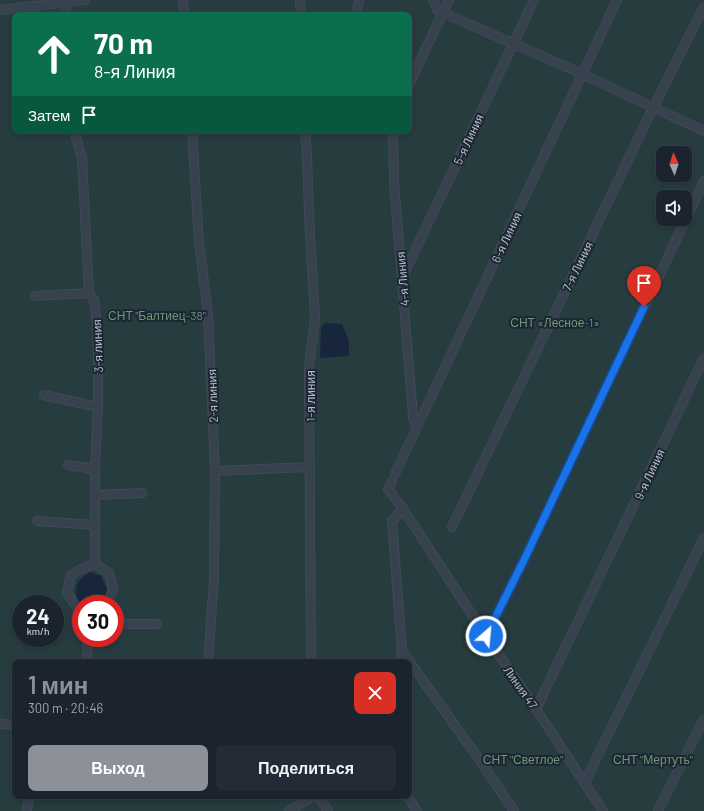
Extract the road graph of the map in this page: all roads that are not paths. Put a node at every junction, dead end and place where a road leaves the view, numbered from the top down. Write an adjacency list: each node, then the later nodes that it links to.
1 (85, 0): 9 (street)
2 (183, 0): 13 (street)
3 (300, 0): 14 (street)
4 (359, 0): 15 (street)
5 (433, 0): 16 (street)
6 (449, 0): 16 (street)
7 (534, 0): 17 (street, 5-я Линия)
8 (617, 0): 18 (street, 6-я Линия)
9 (65, 1): 11 (street); 12 (street)
10 (704, 7): 20 (street, 7-я Линия)
11 (0, 10)
12 (66, 12)
13 (184, 12)
14 (301, 12)
15 (357, 12)
16 (443, 13): 17 (street); 19 (street)
17 (513, 45): 18 (street); 27 (street, 5-я Линия)
18 (582, 74): 20 (street); 33 (street, 6-я Линия)
19 (412, 78)
20 (653, 108): 21 (street); 44 (street, 7-я Линия)
21 (704, 131)
22 (75, 134): 28 (street, 3-я линия)
23 (192, 134): 37 (street, 2-я линия)
24 (305, 134): 35 (street, 1-я линия)
25 (393, 134): 27 (street, 4-я Линия)
26 (704, 181): 51 (street)
27 (402, 278): 33 (street, 4-я Линия)
28 (89, 294): 29 (street); 32 (street, 3-я линия)
29 (35, 296)
30 (704, 358): 60 (street, 9-я Линия)
31 (44, 395): 32 (street)
32 (98, 407): 36 (street, 3-я линия)
33 (418, 424): 38 (street, 6-я Линия)
34 (68, 465): 36 (street)
35 (310, 467): 37 (street); 56 (street, 1-я линия)
36 (95, 469): 40 (street, 3-я линия)
37 (215, 471): 55 (street, 2-я линия)
38 (393, 478): 41 (street, Линия 47)
39 (142, 493): 40 (street)
40 (95, 495): 43 (street, 3-я линия)
41 (403, 509): 51 (street, Линия 47); 53 (street)
42 (37, 521): 43 (street)
43 (95, 525): 46 (street, 3-я линия)
44 (452, 527)
45 (704, 538): 64 (street)
46 (95, 564): 47 (street); 48 (street)
47 (110, 595)
48 (72, 600)
49 (124, 624): 50 (street)
50 (156, 624)
51 (486, 636): 60 (street, Линия 47)
52 (88, 647): 54 (street)
53 (402, 651): 57 (street); 58 (street)
54 (87, 659)
55 (208, 659)
56 (311, 659)
57 (401, 659)
58 (408, 659)
59 (412, 665): 73 (street)
60 (536, 709): 64 (street, Линия 47)
61 (704, 719): 75 (street)
62 (0, 724): 63 (street)
63 (12, 725)
64 (585, 782): 74 (street, Линия 47)
65 (29, 799): 69 (street)
66 (308, 799): 70 (street)
67 (320, 799): 71 (street)
68 (408, 799): 72 (street)
69 (27, 811)
70 (289, 811)
71 (328, 811)
72 (416, 811)
73 (514, 811)
74 (603, 811)
75 (658, 811)

